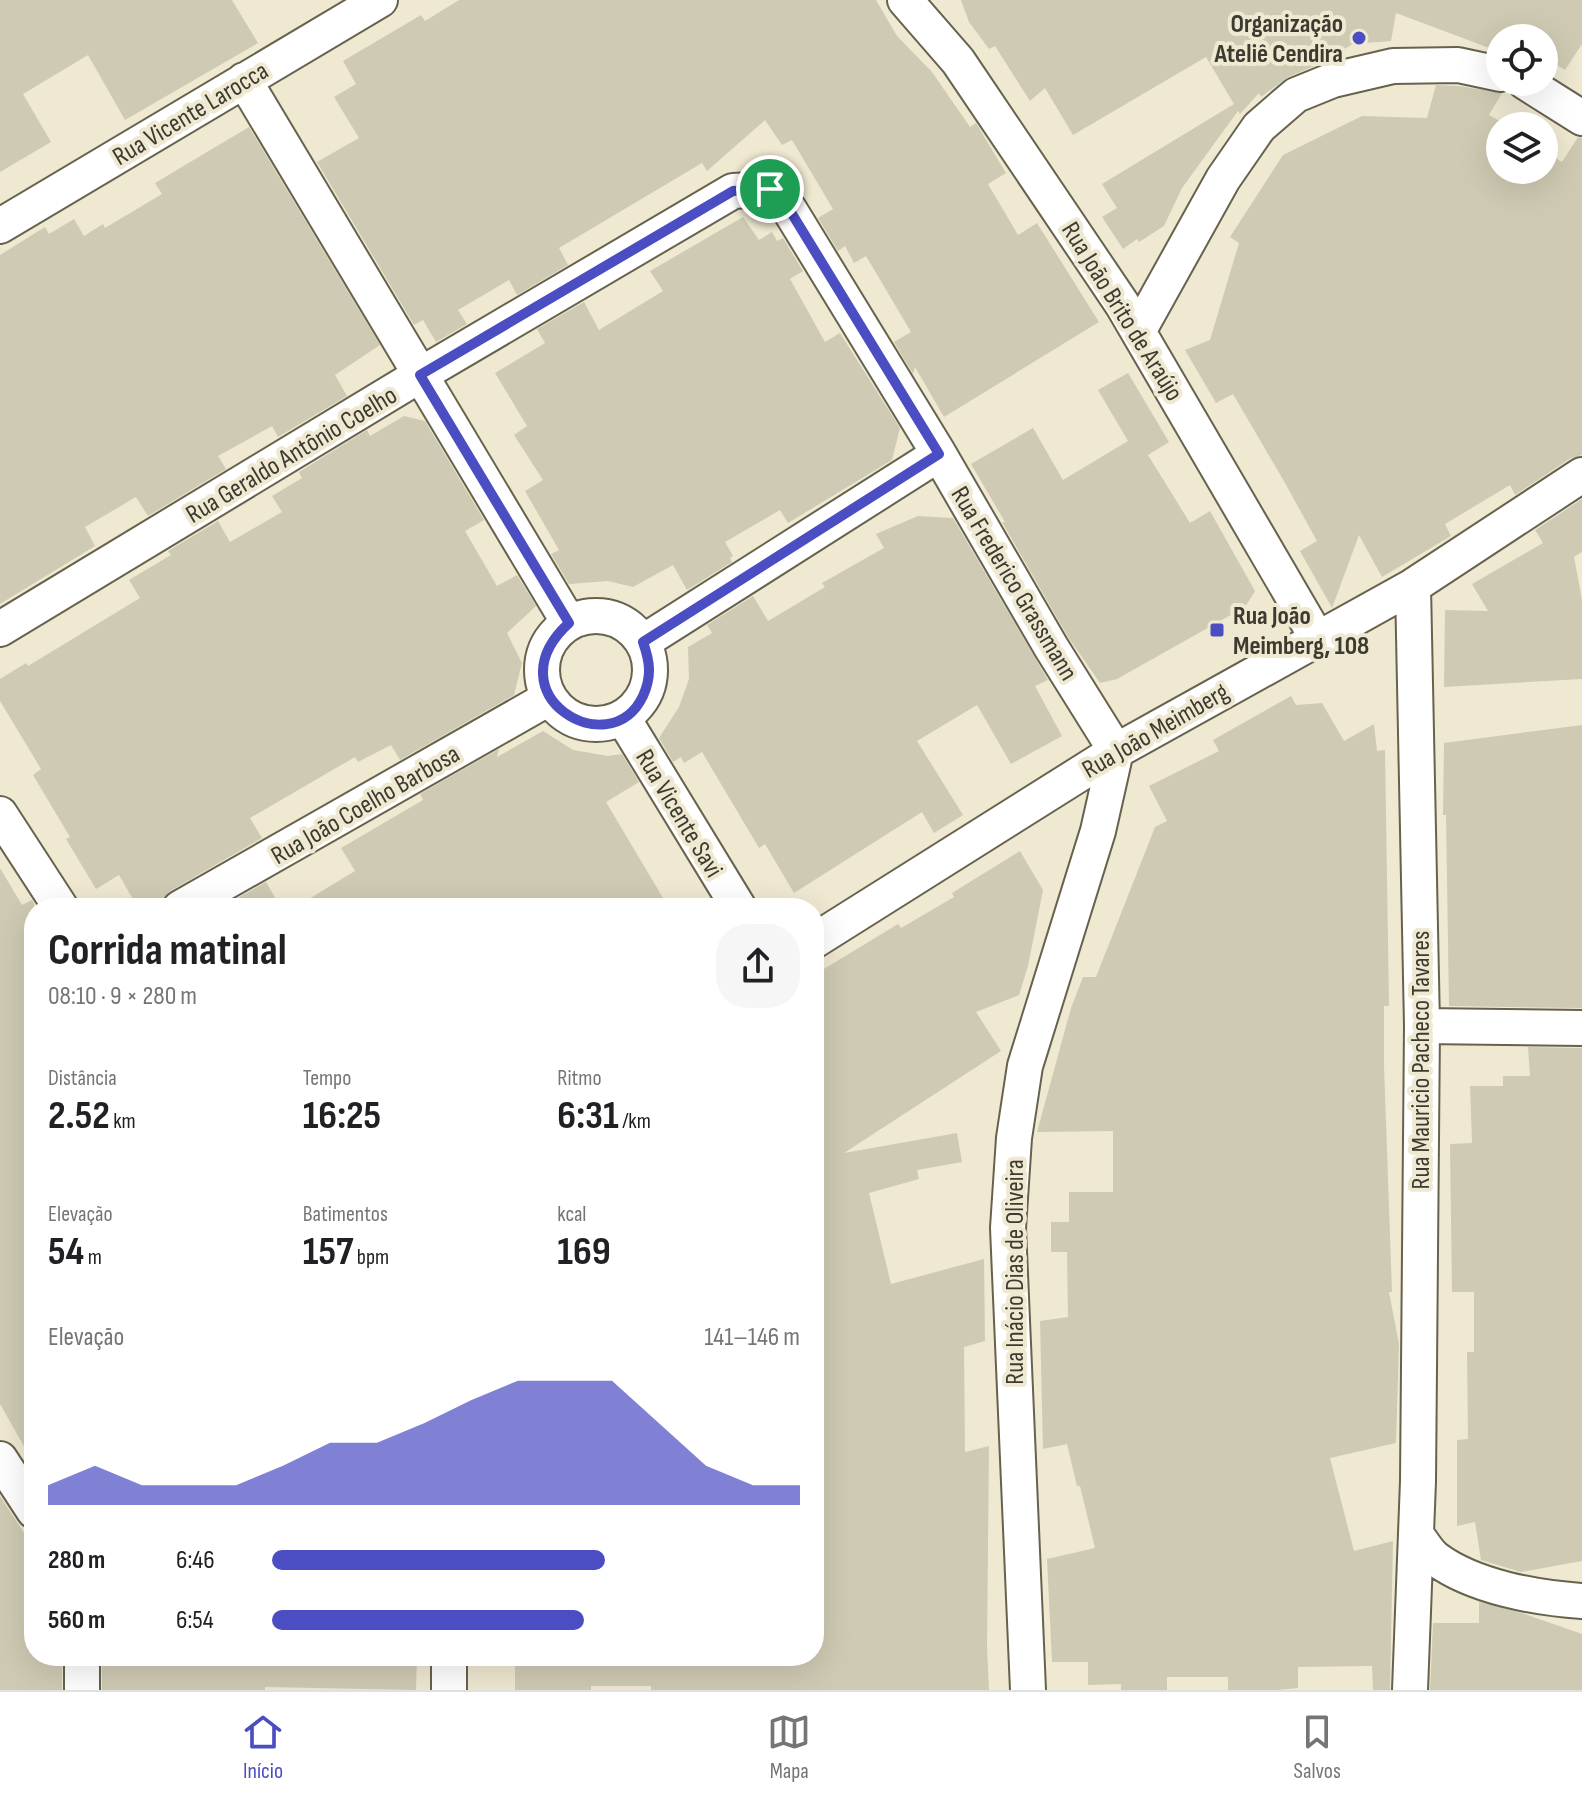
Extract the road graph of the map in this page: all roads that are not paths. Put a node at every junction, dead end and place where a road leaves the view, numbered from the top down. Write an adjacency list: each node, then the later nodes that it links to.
1 (380, 0): 6 (street, Rua Vicente Larocca)
2 (905, 0): 4 (street, Rua João Brito de Araújo)
3 (934, 0): 4 (street)
4 (958, 61): 11 (street, Rua João Brito de Araújo)
5 (1486, 71): 11 (street)
6 (244, 80): 10 (street, Rua Vicente Larocca); 12 (street)
7 (1547, 96): 8 (street)
8 (1582, 118)
9 (789, 209): 12 (street, Rua Geraldo Antônio Coelho); 13 (street, Rua Frederico Grassmann)
10 (0, 226)
11 (1139, 330): 18 (street, Rua João Brito de Araújo)
12 (420, 375): 16 (street); 17 (street, Rua Geraldo Antônio Coelho)
13 (939, 454): 19 (street); 22 (street, Rua Frederico Grassmann)
14 (1582, 475): 15 (street, Rua João Meimberg)
15 (1413, 586): 18 (street, Rua João Meimberg); 28 (street, Rua Mauricio Pacheco Tavares)
16 (569, 623): 19 (street); 20 (street)
17 (0, 629)
18 (1317, 638): 22 (street, Rua João Meimberg)
19 (643, 642): 21 (street)
20 (549, 698): 21 (street); 25 (street, Rua João Coelho Barbosa)
21 (623, 718): 26 (street, Rua Vicente Savi)
22 (1116, 751): 27 (street, Rua João Meimberg); 38 (street, Rua Inácio Dias de Oliveira)
23 (0, 814): 24 (street)
24 (55, 898)
25 (198, 898)
26 (733, 898)
27 (824, 935)
28 (1422, 1026): 29 (street); 32 (street, Rua Mauricio Pacheco Tavares)
29 (1582, 1028)
30 (0, 1459): 31 (street)
31 (24, 1496)
32 (1416, 1534): 33 (street); 39 (street, Rua Mauricio Pacheco Tavares)
33 (1582, 1601)
34 (82, 1666): 36 (street)
35 (449, 1666): 37 (street)
36 (82, 1690)
37 (449, 1690)
38 (1028, 1690)
39 (1410, 1690)

